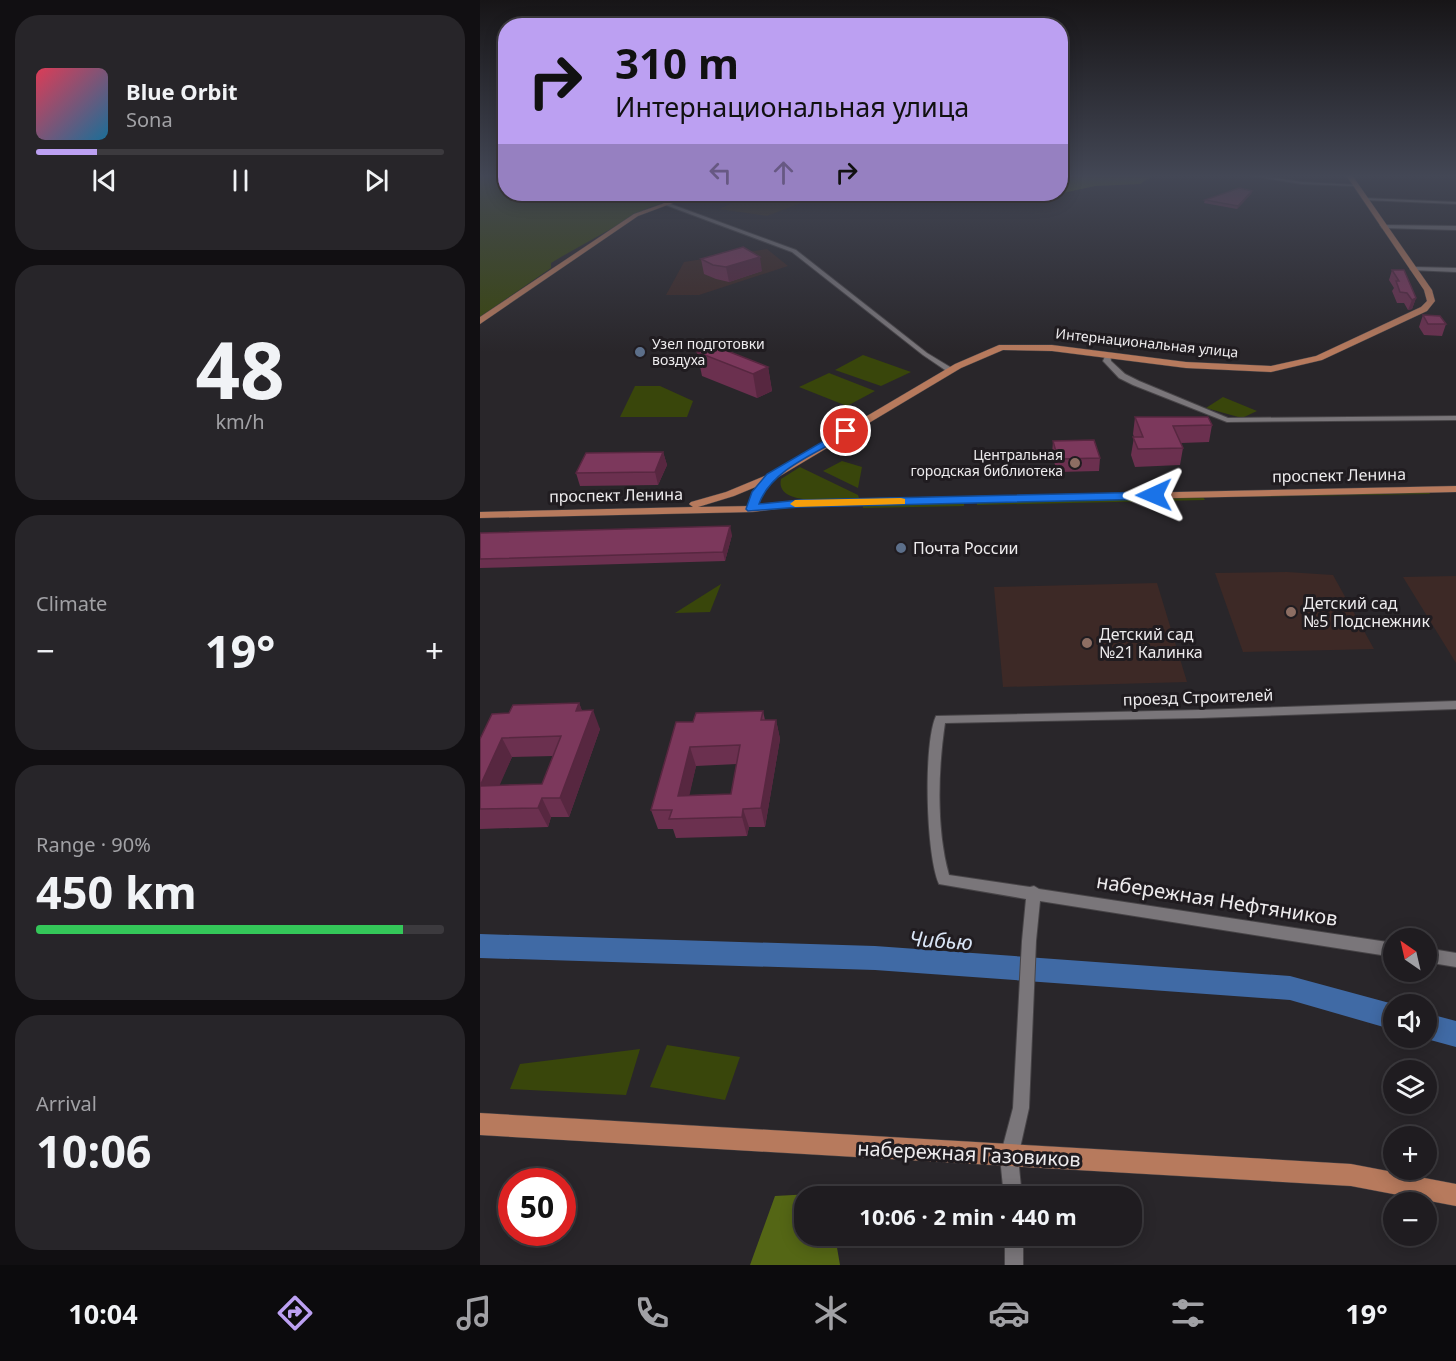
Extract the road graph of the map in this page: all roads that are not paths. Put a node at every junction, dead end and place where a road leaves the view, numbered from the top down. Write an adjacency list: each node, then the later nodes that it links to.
1 (608, 234): 6 (main road)
2 (749, 234): 8 (street)
3 (1388, 234): 4 (main road, Интернациональная улица)
4 (1413, 269): 5 (street); 7 (main road, Интернациональная улица)
5 (1456, 270)
6 (480, 321)
7 (1108, 355): 8 (main road, Интернациональная улица); 9 (street)
8 (951, 370): 10 (main road, Интернациональная улица)
9 (1456, 418)
10 (771, 477): 14 (main road, Интернациональная улица); 15 (main road, Интернациональная улица)
11 (1456, 489): 12 (main road, проспект Ленина)
12 (1225, 498): 13 (main road, проспект Ленина); 14 (main road, проспект Ленина)
13 (1456, 498)
14 (752, 509): 15 (main road, проспект Ленина)
15 (669, 511): 16 (main road, проспект Ленина)
16 (480, 514)
17 (1456, 705): 18 (street, проезд Строителей)
18 (936, 780): 19 (street, набережная Нефтяников)
19 (1034, 892): 20 (street, набережная Нефтяников); 24 (street)
20 (1383, 948)
21 (1437, 957): 22 (street)
22 (1456, 960)
23 (480, 1124): 24 (main road, набережная Газовиков)
24 (1009, 1157): 25 (street); 26 (main road, набережная Газовиков)
25 (1012, 1186)
26 (1456, 1195)
27 (1014, 1246): 28 (street)
28 (1014, 1265)

